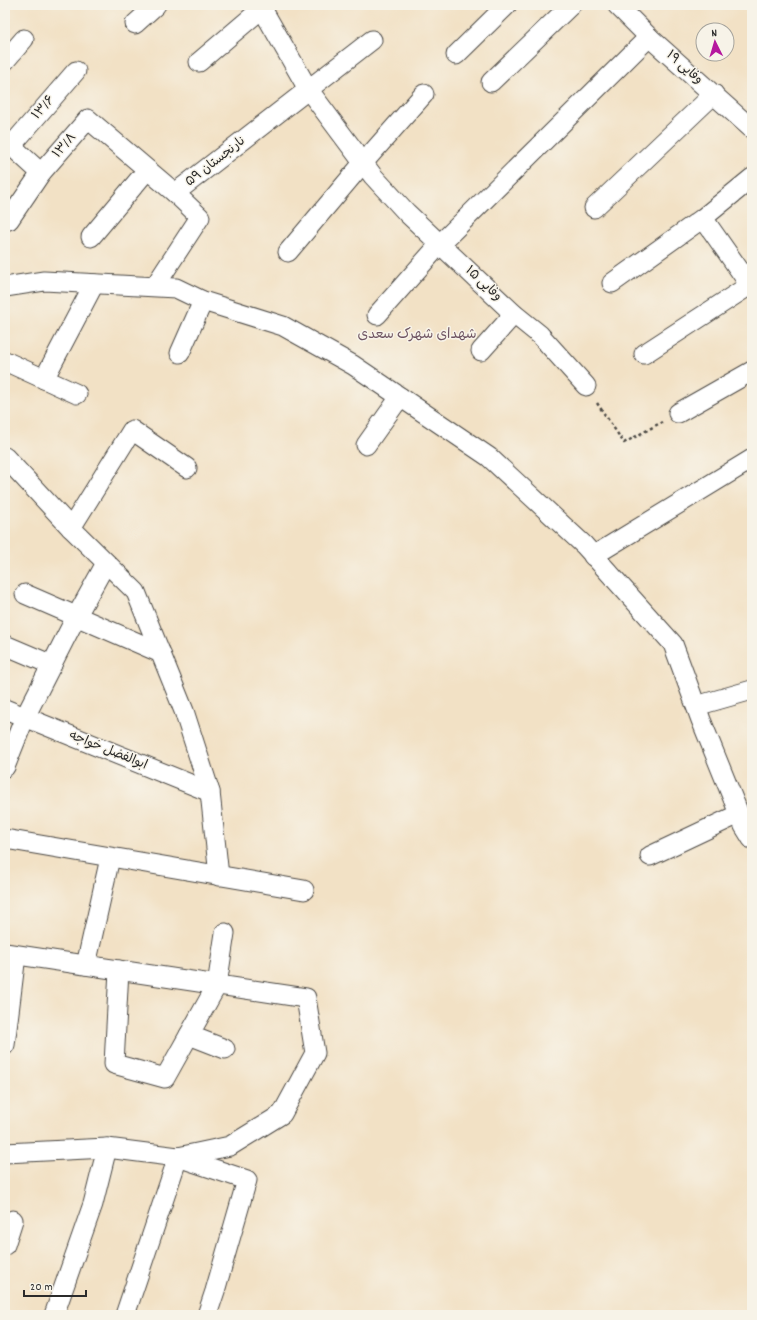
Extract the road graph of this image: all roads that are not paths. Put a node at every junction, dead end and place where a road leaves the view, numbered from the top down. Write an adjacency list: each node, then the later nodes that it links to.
1 (156, 5): 6 (street)
2 (507, 5): 10 (street)
3 (571, 5): 14 (street)
4 (617, 5): 7 (street, وفایی ۱۹)
5 (263, 6): 12 (street); 15 (street, وفایی ۱۵)
6 (135, 24)
7 (649, 37): 17 (street, وفایی ۱۹); 30 (street)
8 (24, 39): 11 (street)
9 (372, 40): 15 (street, نارنجستان ۵۹)
10 (456, 55)
11 (5, 61)
12 (199, 62)
13 (76, 71): 20 (street, ۱۳/۶)
14 (491, 82)
15 (308, 89): 21 (street, وفایی ۱۵); 25 (street, نارنجستان ۵۹)
16 (424, 94): 21 (street)
17 (714, 94): 19 (street, وفایی ۱۹); 26 (street)
18 (88, 119): 22 (street, نارنجستان ۵۹); 23 (street, ۱۳/۸)
19 (752, 129)
20 (8, 143): 23 (street)
21 (363, 163): 30 (street, وفایی ۱۵); 31 (street)
22 (147, 170): 25 (street, نارنجستان ۵۹); 29 (street)
23 (41, 173): 28 (street, ۱۳/۸)
24 (752, 178): 27 (street)
25 (175, 193): 34 (street)
26 (594, 208)
27 (703, 218): 32 (street); 35 (street)
28 (9, 220)
29 (91, 237)
30 (440, 244): 38 (street, وفایی ۱۵); 39 (street)
31 (288, 252)
32 (612, 283)
33 (94, 284): 34 (street); 36 (street); 45 (street)
34 (154, 286): 37 (street)
35 (751, 286): 42 (street)
36 (5, 287)
37 (203, 301): 41 (street); 48 (street)
38 (514, 314): 40 (street); 46 (street, وفایی ۱۵)
39 (377, 315)
40 (481, 351)
41 (180, 353)
42 (644, 354)
43 (5, 361): 45 (street)
44 (752, 371): 49 (street)
45 (44, 379): 47 (street)
46 (586, 386)
47 (77, 394)
48 (400, 397): 50 (street); 55 (street)
49 (678, 413)
50 (366, 445)
51 (5, 456): 54 (street)
52 (752, 460): 55 (street)
53 (187, 468): 54 (street)
54 (71, 528): 56 (street)
55 (593, 556): 63 (street)
56 (106, 563): 58 (street); 60 (street)
57 (25, 594): 58 (street)
58 (76, 617): 60 (street); 61 (street)
59 (5, 646): 61 (street)
60 (161, 653): 67 (street)
61 (52, 665): 65 (street)
62 (752, 690): 63 (street)
63 (696, 706): 68 (street)
64 (5, 710): 65 (street, ابوالفضل خواجه)
65 (25, 718): 66 (street); 67 (street, ابوالفضل خواجه)
66 (5, 766)
67 (210, 792): 73 (street)
68 (739, 814): 70 (street); 71 (street)
69 (5, 839): 72 (street)
70 (752, 839)
71 (650, 856)
72 (110, 858): 73 (street); 77 (street)
73 (219, 876): 74 (street)
74 (304, 890)
75 (225, 932): 79 (street)
76 (11, 954): 77 (street); 81 (street)
77 (86, 965): 78 (street)
78 (119, 970): 79 (street); 80 (street)
79 (217, 985): 80 (street); 85 (street)
80 (189, 1035): 82 (street)
81 (5, 1045)
82 (225, 1049)
83 (107, 1148): 84 (street); 85 (street); 88 (street)
84 (5, 1153)
85 (178, 1158): 89 (street); 90 (street)
86 (13, 1220): 87 (street)
87 (5, 1244)
88 (54, 1315)
89 (125, 1315)
90 (207, 1315)

